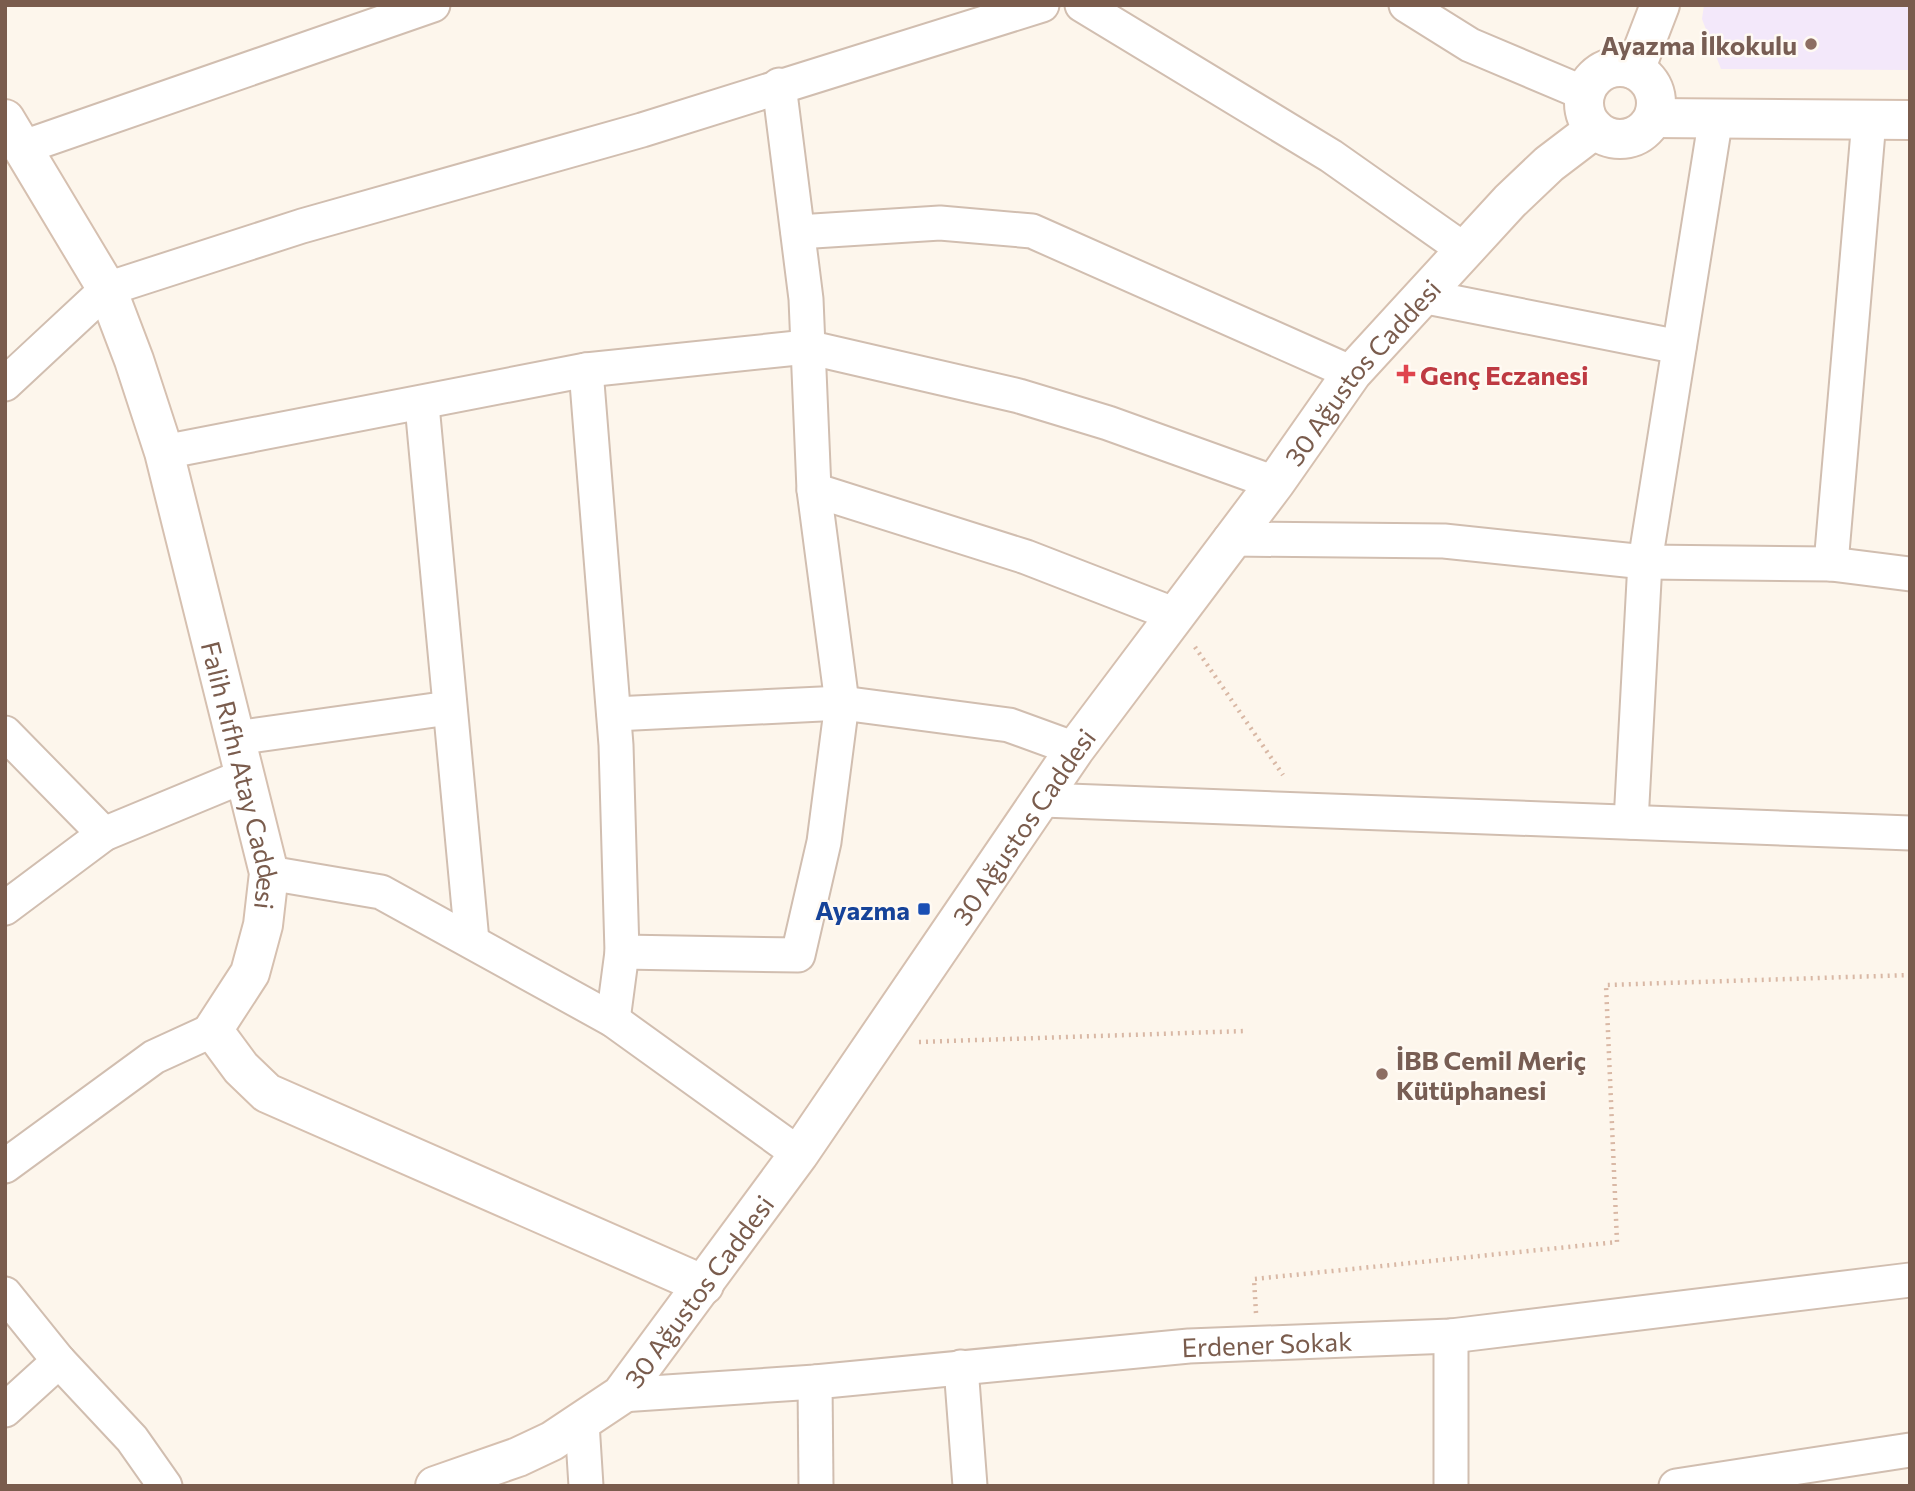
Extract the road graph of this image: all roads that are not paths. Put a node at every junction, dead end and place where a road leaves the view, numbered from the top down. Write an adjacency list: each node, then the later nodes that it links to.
1 (433, 5): 13 (street)
2 (1042, 5): 7 (street)
3 (1082, 5): 15 (street)
4 (1406, 5): 8 (street)
5 (1660, 5): 6 (main road)
6 (1635, 70): 8 (main road); 10 (main road)
7 (779, 85): 14 (street); 16 (street)
8 (1590, 111): 10 (main road); 15 (main road, 30 Ağustos Caddesi)
9 (1716, 117): 10 (main road); 11 (main road); 19 (street)
10 (1654, 118)
11 (1869, 120): 12 (main road); 29 (street)
12 (1910, 120)
13 (13, 133): 16 (main road, Falih Rıfhı Atay Caddesi)
14 (798, 232): 18 (street); 21 (street)
15 (1463, 249): 17 (main road, 30 Ağustos Caddesi)
16 (107, 289): 22 (street); 24 (main road, Falih Rıfhı Atay Caddesi)
17 (1422, 296): 19 (street); 21 (main road, 30 Ağustos Caddesi)
18 (807, 347): 20 (street); 25 (street); 26 (street)
19 (1679, 347): 28 (street)
20 (586, 370): 23 (street); 34 (street)
21 (1353, 373): 25 (main road, 30 Ağustos Caddesi)
22 (5, 384)
23 (422, 405): 24 (street); 33 (street)
24 (164, 452): 36 (main road, Falih Rıfhı Atay Caddesi)
25 (1275, 483): 27 (main road, 30 Ağustos Caddesi)
26 (814, 490): 31 (street); 32 (street)
27 (1230, 539): 28 (street); 31 (main road, 30 Ağustos Caddesi)
28 (1645, 562): 29 (street); 40 (street)
29 (1831, 564): 30 (street)
30 (1910, 574)
31 (1173, 614): 37 (main road, 30 Ağustos Caddesi)
32 (842, 703): 34 (street); 37 (street); 46 (street)
33 (449, 708): 36 (street); 45 (street)
34 (614, 714): 46 (street)
35 (5, 733): 42 (street)
36 (235, 738): 38 (main road, Falih Rıfhı Atay Caddesi)
37 (1075, 749): 39 (main road, 30 Ağustos Caddesi)
38 (244, 776): 42 (street); 43 (main road, Falih Rıfhı Atay Caddesi)
39 (1043, 800): 40 (street); 49 (main road, 30 Ağustos Caddesi)
40 (1631, 822): 41 (street)
41 (1910, 833)
42 (104, 834): 44 (street)
43 (268, 873): 45 (street); 48 (main road, Falih Rıfhı Atay Caddesi)
44 (5, 908)
45 (472, 941): 47 (street)
46 (622, 953): 47 (street)
47 (613, 1020): 49 (street)
48 (213, 1030): 50 (street); 52 (main road)
49 (799, 1154): 52 (main road, 30 Ağustos Caddesi)
50 (5, 1166)
51 (1910, 1280): 54 (street, Erdener Sokak)
52 (704, 1284): 58 (main road, 30 Ağustos Caddesi)
53 (5, 1294): 55 (street)
54 (1451, 1336): 56 (street, Erdener Sokak); 67 (street)
55 (59, 1362): 59 (street); 62 (street)
56 (961, 1367): 57 (street, Erdener Sokak); 66 (street)
57 (815, 1382): 58 (street, Erdener Sokak); 65 (street)
58 (621, 1395): 60 (main road, 30 Ağustos Caddesi)
59 (5, 1410)
60 (582, 1423): 63 (main road, 30 Ağustos Caddesi); 64 (street)
61 (1910, 1450): 68 (street)
62 (165, 1486)
63 (435, 1486)
64 (586, 1486)
65 (816, 1486)
66 (970, 1486)
67 (1451, 1486)
68 (1676, 1486)

